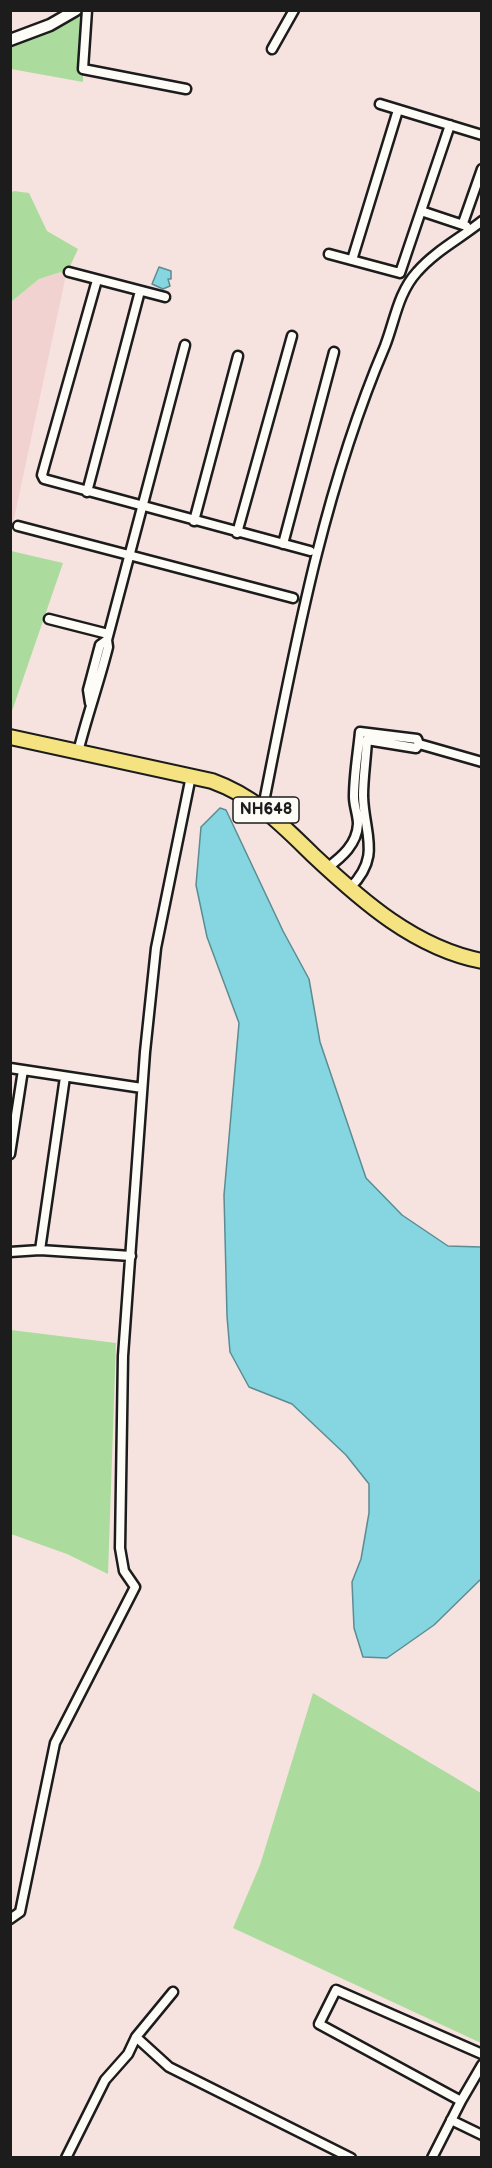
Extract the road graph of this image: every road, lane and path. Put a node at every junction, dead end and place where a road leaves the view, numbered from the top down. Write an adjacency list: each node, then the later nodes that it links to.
1 (76, 10): 4 (street)
2 (87, 10): 6 (street)
3 (294, 10): 5 (street)
4 (10, 40)
5 (272, 49)
6 (186, 89)
7 (380, 104): 8 (street)
8 (398, 110): 9 (street); 17 (street)
9 (450, 125): 10 (street); 12 (street)
10 (482, 135)
11 (482, 170): 14 (street)
12 (421, 211): 14 (street); 17 (street)
13 (482, 221): 15 (street)
14 (463, 224): 15 (street)
15 (472, 229): 42 (street)
16 (329, 254): 17 (street)
17 (352, 260)
18 (69, 272): 19 (street)
19 (96, 279): 20 (street); 26 (street)
20 (140, 291): 21 (street); 26 (street)
21 (165, 297)
22 (292, 336): 30 (street)
23 (185, 345): 27 (street)
24 (334, 352): 31 (street)
25 (238, 356): 28 (street)
26 (87, 492): 27 (street)
27 (143, 507): 28 (street); 33 (street)
28 (194, 521): 30 (street)
29 (18, 526): 33 (street)
30 (237, 533): 31 (street)
31 (283, 544): 32 (street)
32 (310, 551)
33 (130, 554): 34 (street); 36 (street)
34 (292, 598)
35 (49, 619): 36 (street)
36 (108, 637): 39 (street)
37 (10, 737): 39 (highway, NH648)
38 (419, 744): 40 (street); 43 (street); 44 (street)
39 (78, 752): 41 (highway, NH648)
40 (482, 762)
41 (191, 776): 42 (highway, NH648); 49 (street)
42 (263, 807): 43 (highway, NH648)
43 (327, 868): 44 (highway, NH648)
44 (350, 888): 45 (highway, NH648)
45 (482, 961)
46 (10, 1068): 47 (street)
47 (24, 1070): 48 (street); 50 (street)
48 (65, 1077): 49 (street); 51 (street)
49 (142, 1088): 53 (street)
50 (10, 1154)
51 (40, 1250): 52 (street); 53 (street)
52 (10, 1252)
53 (131, 1256): 54 (street)
54 (10, 1919)
55 (173, 1992): 56 (street)
56 (136, 2037): 62 (street); 63 (street)
57 (482, 2054): 59 (street)
58 (482, 2065): 59 (street)
59 (461, 2101): 60 (street)
60 (451, 2120): 61 (street); 64 (street)
61 (482, 2135)
62 (66, 2157)
63 (351, 2157)
64 (432, 2157)

